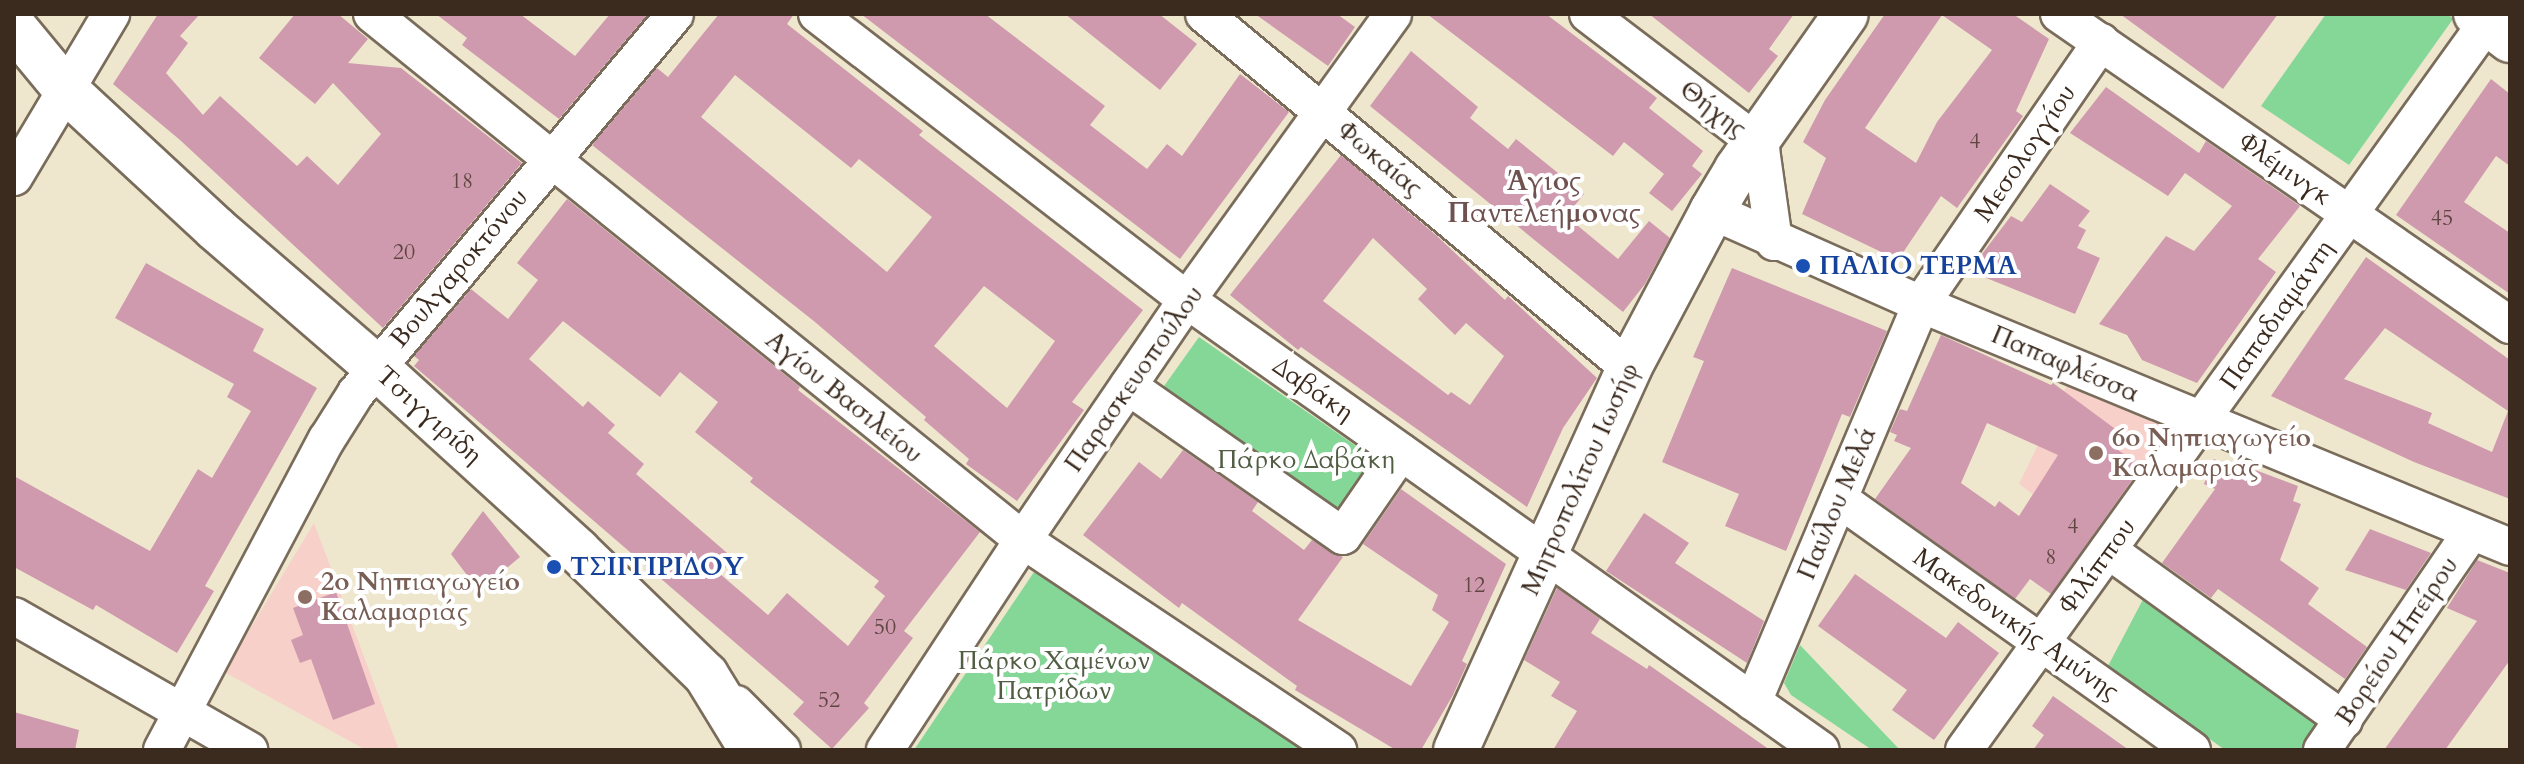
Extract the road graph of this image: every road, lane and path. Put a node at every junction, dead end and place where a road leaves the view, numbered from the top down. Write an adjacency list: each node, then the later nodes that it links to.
1 (111, 14): 13 (street)
2 (372, 14): 16 (street, Αγίου Βασιλείου)
3 (675, 14): 16 (street, Βουλγαροκτόνου)
4 (817, 14): 21 (street, Δαβάκη)
5 (1204, 14): 14 (street, Φωκαίας)
6 (1393, 14): 14 (street, Παρασκευοπούλου)
7 (1588, 14): 15 (street, Θήχης)
8 (1846, 14): 15 (main road, Μητροπολίτου Ιωσήφ)
9 (2059, 14): 12 (street, Φλέμινγκ)
10 (2492, 22): 19 (street, Παπαδιαμάντη)
11 (14, 27): 13 (main road, Τσιγγιρίδη)
12 (2101, 42): 19 (street, Φλέμινγκ); 22 (street, Μεσολογγίου)
13 (67, 91): 17 (street); 24 (main road, Τσιγγιρίδη)
14 (1322, 111): 21 (street, Παρασκευοπούλου); 25 (street, Φωκαίας)
15 (1756, 142): 18 (main road, Μητροπολίτου Ιωσήφ); 20 (street, Θήχης)
16 (550, 160): 24 (street, Βουλγαροκτόνου); 31 (street, Αγίου Βασιλείου)
17 (14, 177)
18 (1712, 211): 20 (street, Παπαφλέσσα); 25 (main road, Μητροπολίτου Ιωσήφ)
19 (2349, 213): 23 (street, Φλέμινγκ); 27 (street, Παπαδιαμάντη)
20 (1774, 242): 22 (street, Παπαφλέσσα)
21 (1187, 300): 26 (street, Παρασκευοπούλου); 28 (street, Δαβάκη)
22 (1921, 304): 27 (street, Παπαφλέσσα); 29 (street, Παύλου Μελά)
23 (2510, 325)
24 (376, 367): 37 (main road, Τσιγγιρίδη); 39 (street, Βουλγαροκτόνου)
25 (1629, 368): 34 (main road, Μητροπολίτου Ιωσήφ)
26 (1128, 386): 28 (street); 31 (street, Παρασκευοπούλου)
27 (2202, 421): 30 (street, Παπαφλέσσα); 33 (street, Φιλίππου)
28 (1401, 452): 34 (street, Δαβάκη)
29 (1839, 499): 36 (street, Μακεδονικής Αμύνης); 38 (street, Παύλου Μελά)
30 (2471, 532): 32 (street, Παπαφλέσσα); 40 (street, Βορείου Ηπείρου)
31 (1023, 540): 45 (street, Παρασκευοπούλου); 46 (street, Αγίου Βασιλείου)
32 (2510, 547)
33 (2108, 550): 36 (street, Φιλίππου); 40 (street)
34 (1545, 555): 38 (street, Δαβάκη); 47 (main road, Μητροπολίτου Ιωσήφ)
35 (14, 616): 39 (street)
36 (2042, 642): 49 (street, Φιλίππου); 50 (street, Μακεδονικής Αμύνης)
37 (706, 675): 43 (main road); 44 (street, Τσιγγιρίδη)
38 (1753, 702): 48 (street, Δαβάκη)
39 (184, 713): 41 (street, Βουλγαροκτόνου); 42 (street)
40 (2344, 720): 51 (street, Βορείου Ηπείρου)
41 (162, 750)
42 (249, 750)
43 (752, 750)
44 (782, 750)
45 (885, 750)
46 (1338, 750)
47 (1456, 750)
48 (1821, 750)
49 (1964, 750)
50 (2192, 750)
51 (2322, 750)

